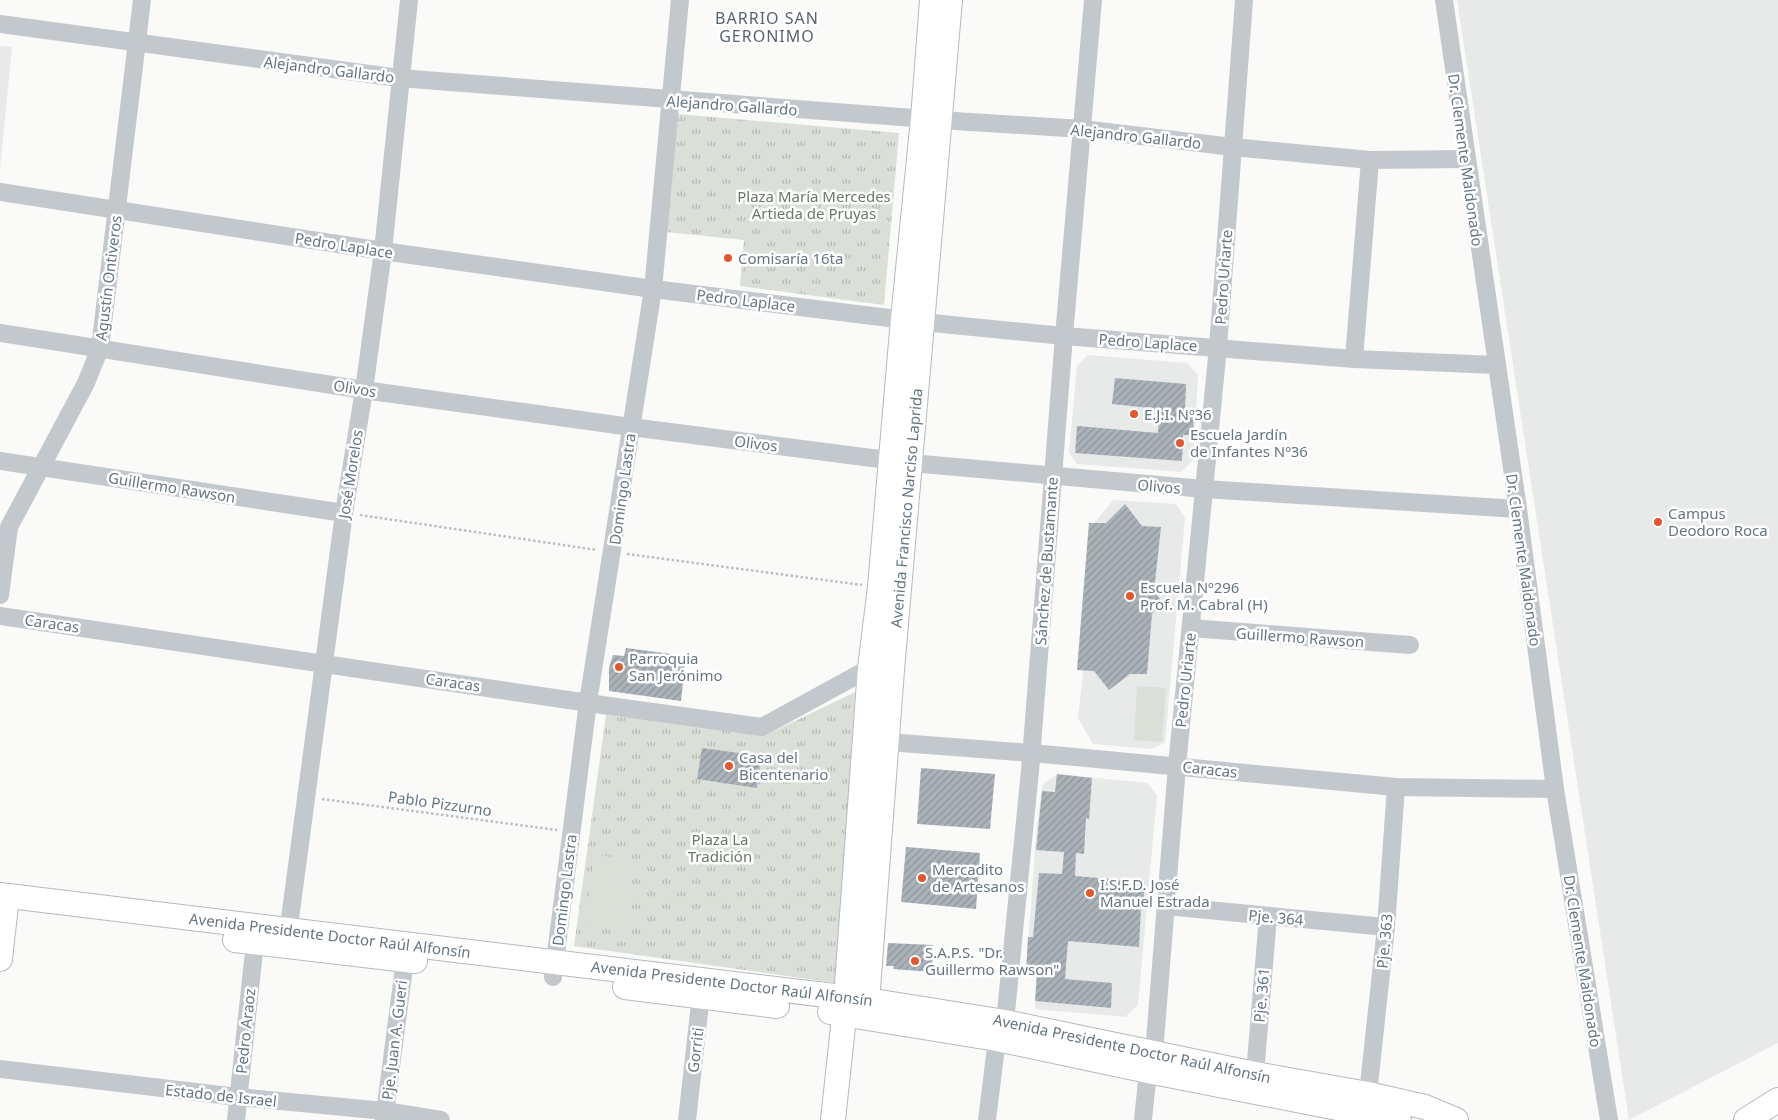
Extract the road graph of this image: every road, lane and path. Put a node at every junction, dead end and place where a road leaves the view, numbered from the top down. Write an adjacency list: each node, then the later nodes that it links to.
1 (142, 0): 10 (street, Agustín Ontiveros)
2 (408, 0): 11 (street, José Morelos)
3 (680, 0): 12 (street, Domingo Lastra)
4 (932, 0): 13 (main road, Avenida Francisco Narciso Laprida)
5 (950, 0): 13 (main road, Avenida Francisco Narciso Laprida)
6 (1093, 0): 14 (street, Sánchez de Bustamante)
7 (1244, 0): 15 (street, Pedro Uriarte)
8 (1444, 0): 16 (street, Dr. Clemente Maldonado)
9 (0, 24): 10 (street, Alejandro Gallardo)
10 (137, 44): 11 (street, Alejandro Gallardo); 19 (street, Agustín Ontiveros)
11 (400, 78): 12 (street, Alejandro Gallardo); 20 (street, José Morelos)
12 (671, 100): 13 (street, Alejandro Gallardo); 21 (street, Domingo Lastra)
13 (931, 119): 14 (street, Alejandro Gallardo); 22 (main road, Avenida Francisco Narciso Laprida)
14 (1082, 129): 15 (street, Alejandro Gallardo); 24 (street, Sánchez de Bustamante)
15 (1233, 147): 17 (street, Alejandro Gallardo); 25 (street, Pedro Uriarte)
16 (1466, 159): 17 (street, Alejandro Gallardo); 28 (street, Dr. Clemente Maldonado)
17 (1370, 160): 27 (street)
18 (0, 192): 19 (street, Pedro Laplace)
19 (116, 210): 20 (street, Pedro Laplace); 26 (street, Agustín Ontiveros)
20 (383, 252): 21 (street, Pedro Laplace); 29 (street, José Morelos)
21 (653, 289): 22 (street, Pedro Laplace); 30 (street, Domingo Lastra)
22 (912, 321): 24 (street, Pedro Laplace); 32 (main road, Avenida Francisco Narciso Laprida)
23 (0, 333): 26 (street, Olivos)
24 (1064, 336): 25 (street, Pedro Laplace); 34 (street, Sánchez de Bustamante)
25 (1218, 347): 27 (street, Pedro Laplace); 35 (street, Pedro Uriarte)
26 (100, 348): 29 (street, Olivos); 33 (street, Agustín Ontiveros)
27 (1354, 359): 28 (street, Pedro Laplace)
28 (1496, 365): 36 (street, Dr. Clemente Maldonado)
29 (364, 390): 30 (street, Olivos); 37 (street, José Morelos)
30 (631, 427): 32 (street, Olivos); 44 (street, Domingo Lastra)
31 (0, 460): 33 (street, Guillermo Rawson)
32 (901, 462): 34 (street, Olivos); 43 (main road, Avenida Francisco Narciso Laprida)
33 (41, 467): 37 (street, Guillermo Rawson); 38 (street, Agustín Ontiveros)
34 (1053, 476): 35 (street, Olivos); 47 (street, Sánchez de Bustamante)
35 (1204, 489): 36 (street, Olivos); 40 (street, Pedro Uriarte)
36 (1518, 509): 50 (street, Dr. Clemente Maldonado)
37 (344, 513): 42 (street, José Morelos)
38 (0, 595)
39 (0, 616): 42 (street, Caracas)
40 (1191, 628): 41 (street, Guillermo Rawson); 48 (street, Pedro Uriarte)
41 (1410, 645)
42 (325, 663): 44 (street, Caracas); 51 (street, José Morelos)
43 (881, 669): 44 (street, Caracas); 45 (main road, Avenida Francisco Narciso Laprida); 46 (main road, Avenida Francisco Narciso Laprida)
44 (588, 702): 52 (street, Domingo Lastra)
45 (865, 740): 46 (street, Caracas); 63 (main road, Avenida Francisco Narciso Laprida)
46 (888, 742): 47 (street, Caracas); 63 (main road, Avenida Francisco Narciso Laprida)
47 (1032, 753): 48 (street, Caracas); 64 (street, Sánchez de Bustamante)
48 (1177, 766): 49 (street, Caracas); 54 (street, Pedro Uriarte)
49 (1396, 787): 50 (street, Caracas); 56 (street, Pje. 363)
50 (1555, 790): 80 (street, Dr. Clemente Maldonado)
51 (305, 796): 52 (path, Pablo Pizzurno); 57 (street, José Morelos)
52 (571, 832): 61 (street, Domingo Lastra)
53 (3, 903): 57 (main road, Avenida Presidente Doctor Raúl Alfonsín); 58 (main road, Avenida Presidente Doctor Raúl Alfonsín); 59 (main road)
54 (1166, 906): 55 (street, Pje. 364); 65 (street, Pedro Uriarte)
55 (1268, 916): 56 (street, Pje. 364); 67 (street, Pje. 361)
56 (1386, 927): 70 (street, Pje. 363)
57 (287, 938): 58 (main road, Avenida Presidente Doctor Raúl Alfonsín); 60 (main road, Avenida Presidente Doctor Raúl Alfonsín); 61 (main road, Avenida Presidente Doctor Raúl Alfonsín)
58 (255, 942): 68 (street, Pedro Araoz)
59 (0, 959)
60 (404, 960): 61 (main road, Avenida Presidente Doctor Raúl Alfonsín); 71 (street, Pje. Juan A. Gueri)
61 (554, 969): 62 (main road, Avenida Presidente Doctor Raúl Alfonsín)
62 (702, 989): 63 (main road, Avenida Presidente Doctor Raúl Alfonsín); 74 (street, Gorriti)
63 (856, 1007): 64 (main road, Avenida Presidente Doctor Raúl Alfonsín); 75 (main road)
64 (1001, 1030): 65 (main road, Avenida Presidente Doctor Raúl Alfonsín); 76 (street, Sánchez de Bustamante)
65 (1151, 1062): 67 (main road, Avenida Presidente Doctor Raúl Alfonsín); 70 (main road, Avenida Presidente Doctor Raúl Alfonsín); 77 (street, Pedro Uriarte)
66 (0, 1069): 68 (street, Estado de Israel)
67 (1255, 1074): 70 (main road, Avenida Presidente Doctor Raúl Alfonsín)
68 (238, 1098): 71 (street, Estado de Israel); 72 (street, Pedro Araoz)
69 (1778, 1100): 81 (main road)
70 (1362, 1109): 78 (main road, Avenida Presidente Doctor Raúl Alfonsín); 79 (main road, Avenida Presidente Doctor Raúl Alfonsín)
71 (384, 1116): 73 (street, Estado de Israel)
72 (236, 1120)
73 (441, 1120)
74 (687, 1120)
75 (833, 1120)
76 (987, 1120)
77 (1143, 1120)
78 (1399, 1120)
79 (1456, 1120)
80 (1609, 1120)
81 (1746, 1120)

